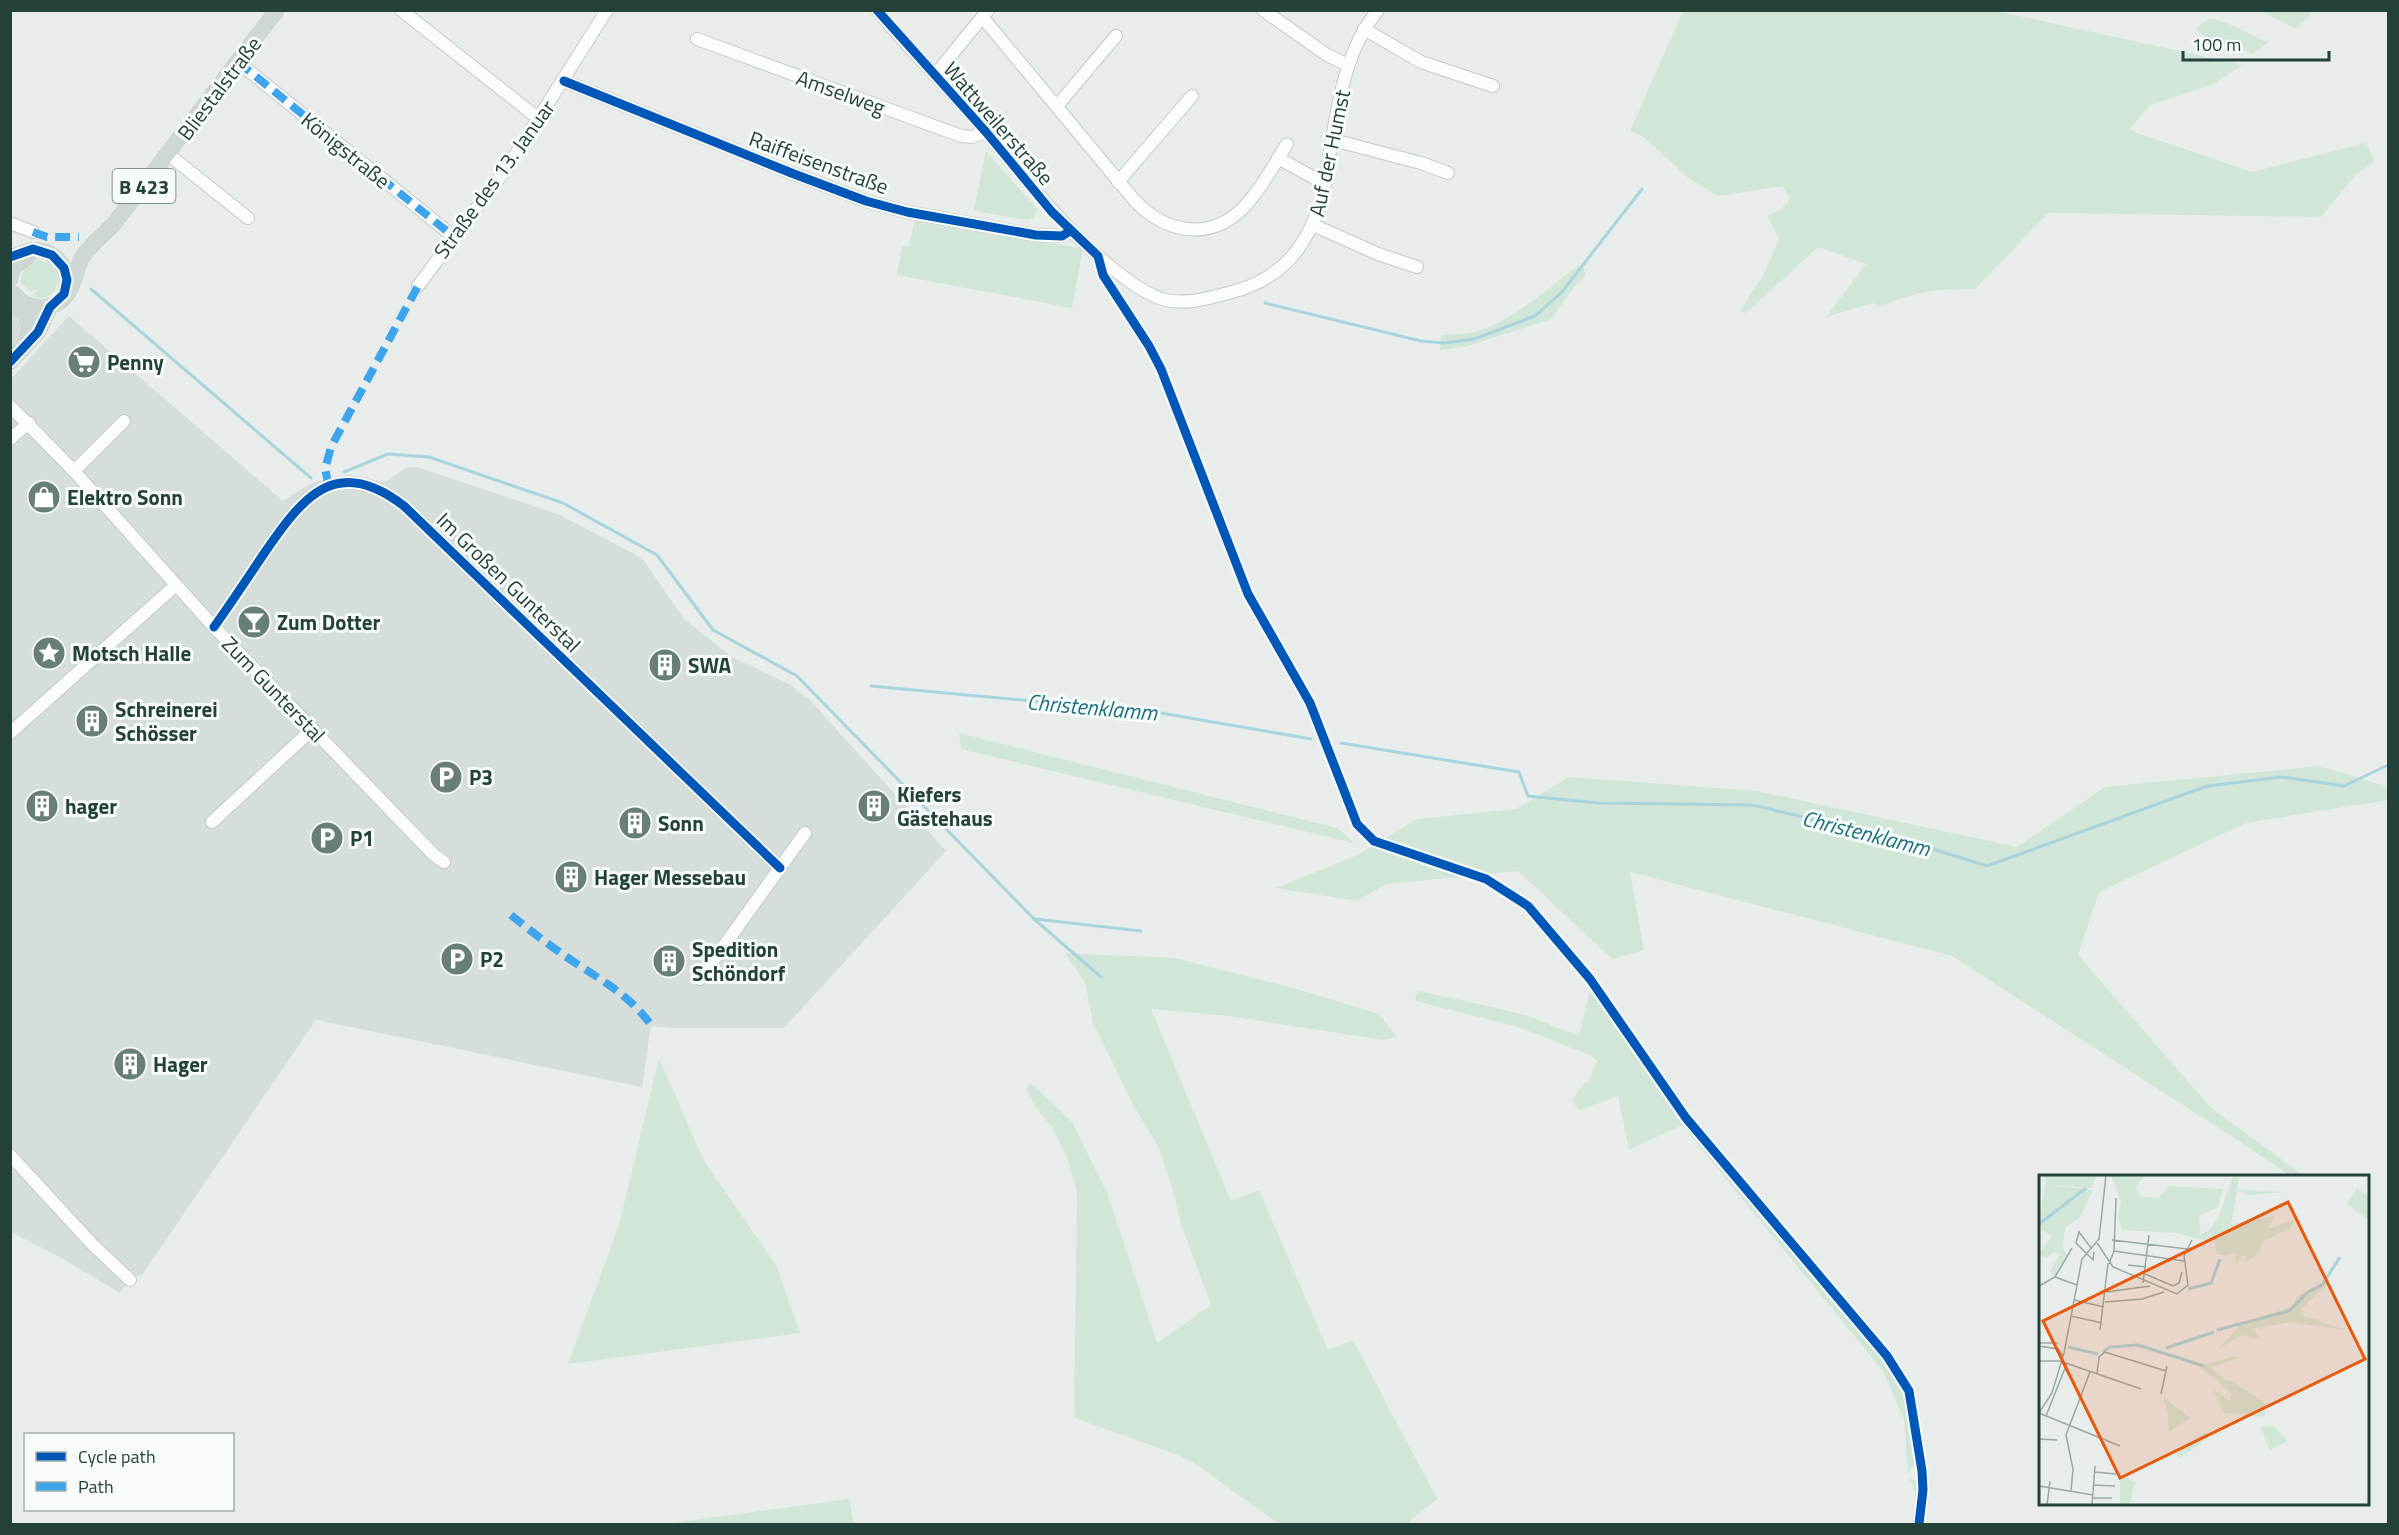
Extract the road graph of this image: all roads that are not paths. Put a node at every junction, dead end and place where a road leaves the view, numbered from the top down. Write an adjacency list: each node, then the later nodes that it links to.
1 (277, 10): 11 (main road, Bliestalstraße / B 423)
2 (401, 10): 18 (street)
3 (607, 10): 14 (street, Straße des 13. Januar)
4 (877, 10): 13 (street, Wattweilerstraße)
5 (1263, 10): 12 (street)
6 (1378, 10): 8 (street, Auf der Humst)
7 (985, 14): 13 (street); 17 (street)
8 (1364, 29): 12 (street, Auf der Humst); 15 (street)
9 (1116, 36): 17 (street)
10 (697, 39): 19 (street, Amselweg)
11 (238, 62): 22 (main road, Bliestalstraße / B 423); 32 (street, Königstraße)
12 (1348, 65): 20 (street, Auf der Humst)
13 (935, 75): 19 (street, Wattweilerstraße)
14 (564, 81): 18 (street, Straße des 13. Januar); 30 (street, Raiffeisenstraße)
15 (1493, 86)
16 (1192, 96): 25 (street)
17 (1057, 106): 25 (street)
18 (539, 119): 32 (street, Straße des 13. Januar)
19 (986, 132): 30 (street, Wattweilerstraße)
20 (1334, 140): 24 (street); 26 (street, Auf der Humst)
21 (1287, 144): 23 (street)
22 (168, 154): 27 (street); 33 (main road, Bliestalstraße / B 423)
23 (1278, 158): 25 (street); 26 (street)
24 (1448, 173)
25 (1119, 182)
26 (1326, 184): 29 (street, Auf der Humst)
27 (248, 218)
28 (10, 223): 31 (street)
29 (1313, 225): 35 (street, Auf der Humst); 37 (street)
30 (1070, 231): 35 (street, Wattweilerstraße)
31 (33, 232)
32 (454, 237): 39 (street, Straße des 13. Januar)
33 (90, 246): 34 (main road, B 423); 40 (main road, B 423)
34 (47, 253): 36 (main road, B 423); 38 (main road, B 423); 40 (main road)
35 (1098, 256)
36 (10, 257)
37 (1418, 267)
38 (11, 285): 40 (main road); 41 (main road)
39 (418, 286)
40 (55, 303): 41 (main road)
41 (24, 347): 42 (main road)
42 (10, 362)
43 (10, 406): 45 (street, Zum Gunterstal)
44 (124, 421): 47 (street)
45 (28, 423): 46 (street); 47 (street, Zum Gunterstal)
46 (10, 439)
47 (74, 471): 48 (street, Zum Gunterstal)
48 (176, 585): 49 (street, Zum Gunterstal); 51 (street)
49 (214, 627): 50 (street, Zum Gunterstal); 55 (street, Im Großen Gunterstal)
50 (310, 725): 52 (street); 54 (street, Zum Gunterstal)
51 (10, 733)
52 (212, 822)
53 (806, 833): 55 (street)
54 (444, 862)
55 (780, 868): 56 (street)
56 (700, 979)
57 (10, 1155): 58 (street)
58 (130, 1280)

